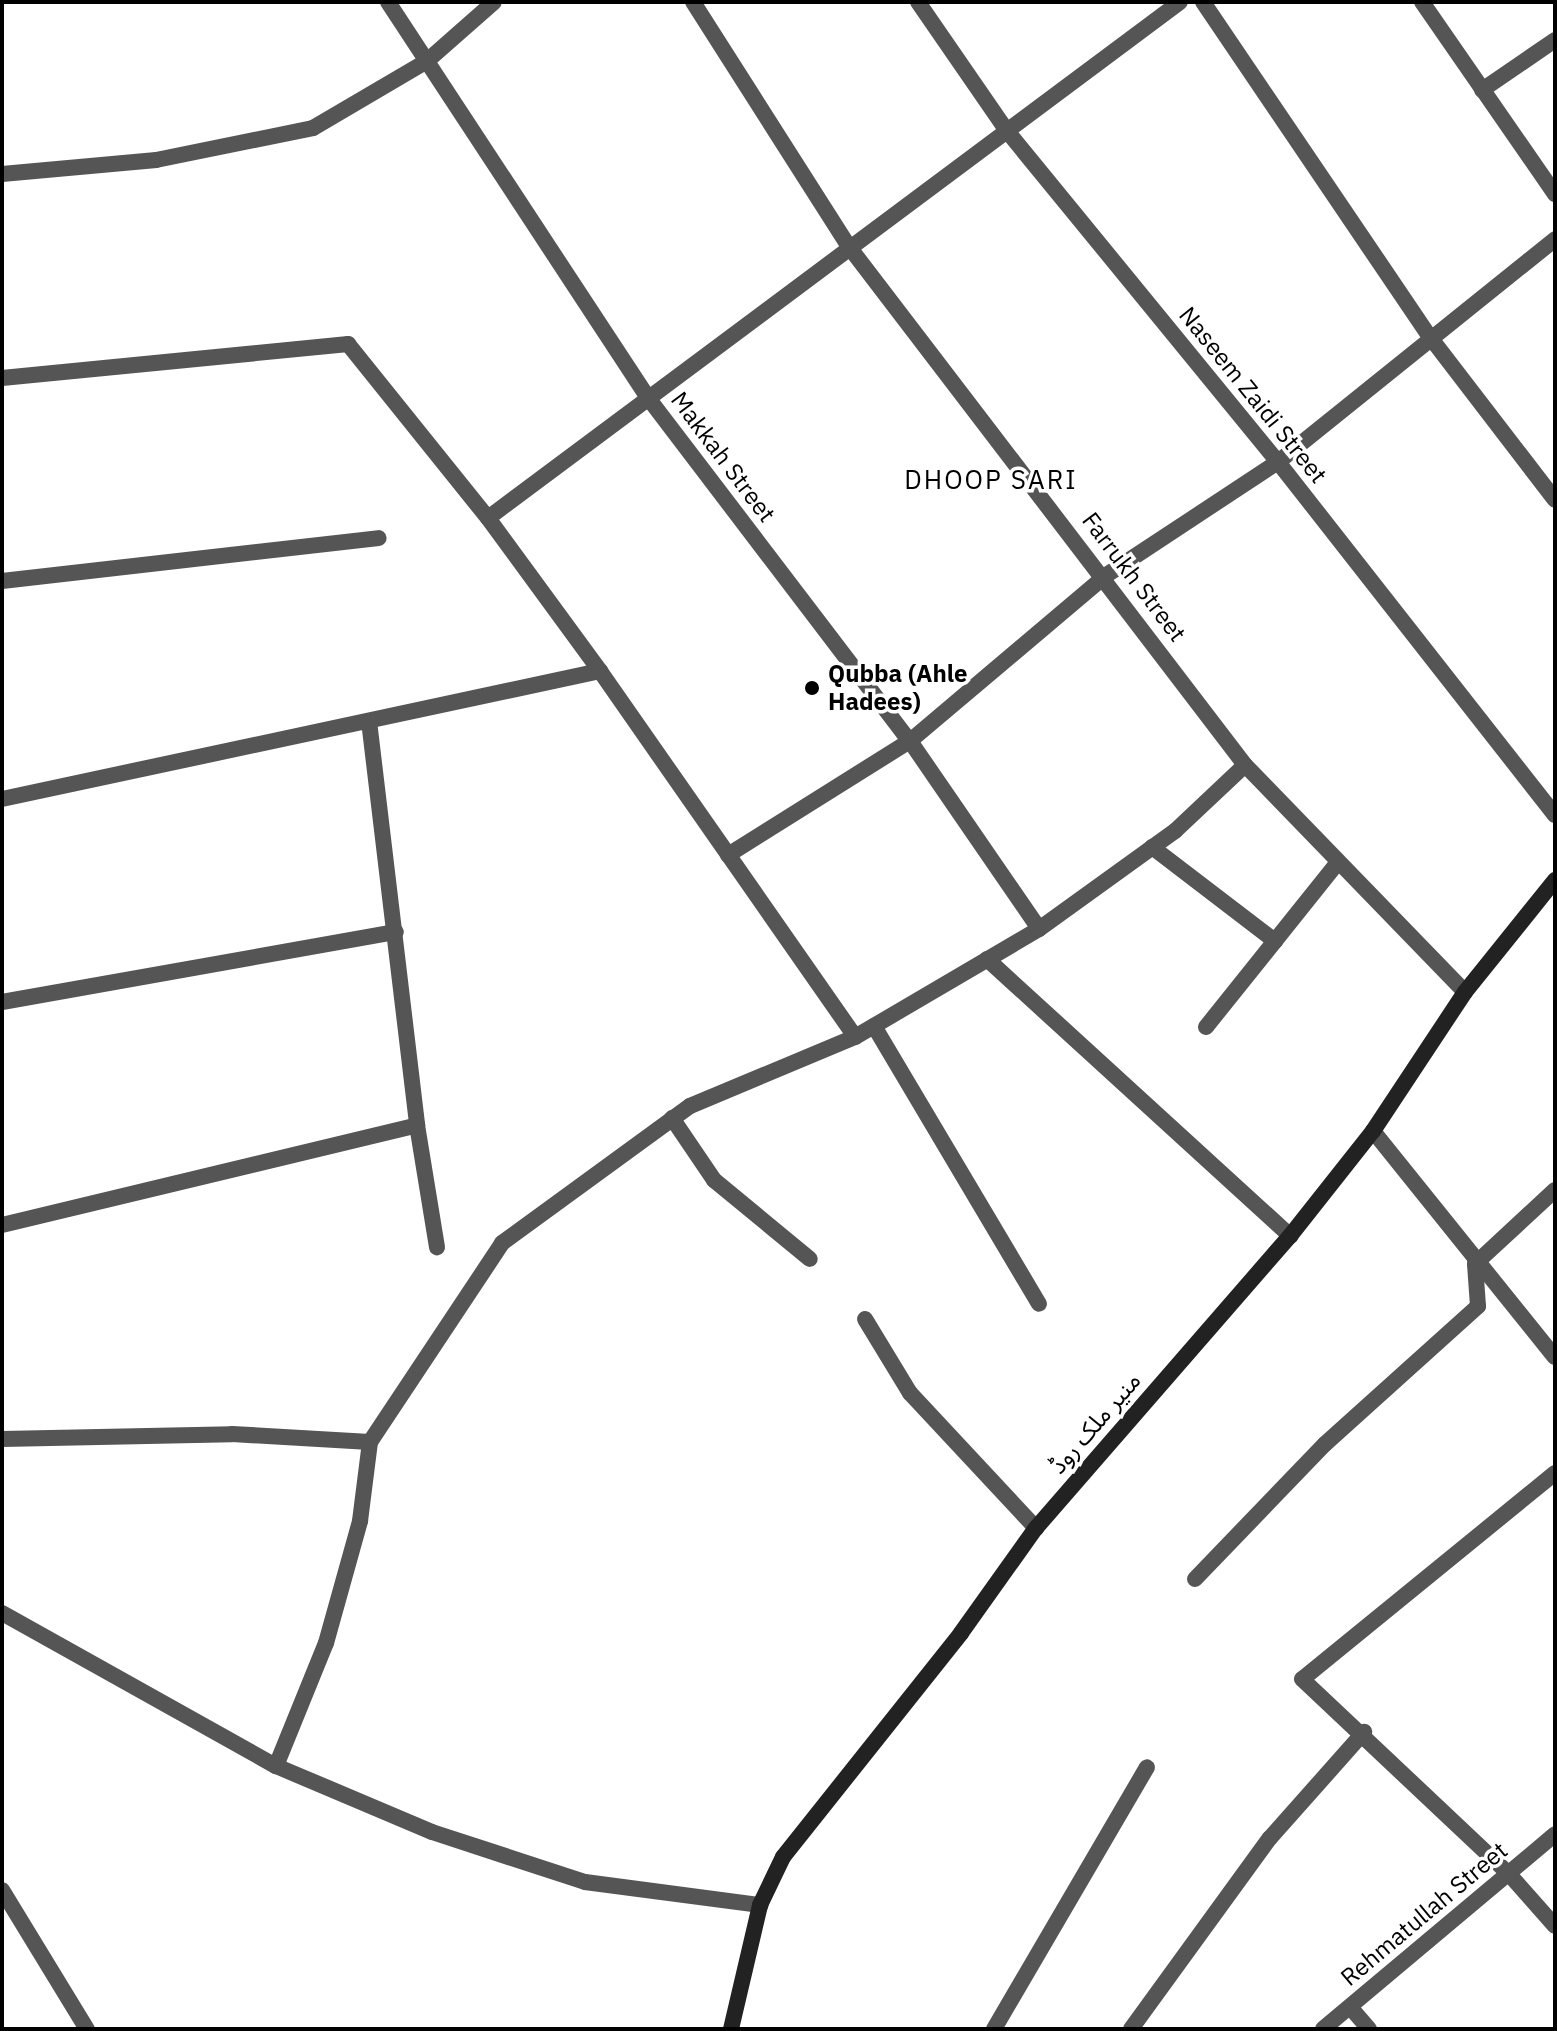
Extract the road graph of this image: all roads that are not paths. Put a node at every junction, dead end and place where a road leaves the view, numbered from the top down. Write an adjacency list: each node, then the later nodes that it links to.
1 (388, 2): 9 (street, Makkah Street)
2 (494, 2): 9 (street)
3 (693, 2): 15 (street, Farrukh Street)
4 (918, 2): 11 (street, Naseem Zaidi Street)
5 (1180, 2): 11 (street)
6 (1203, 2): 16 (street)
7 (1422, 2): 10 (street)
8 (1555, 40): 10 (street)
9 (427, 61): 12 (street); 18 (street, Makkah Street)
10 (1482, 90): 13 (street)
11 (1007, 131): 15 (street); 19 (street, Naseem Zaidi Street)
12 (2, 174)
13 (1555, 194)
14 (1555, 239): 16 (street)
15 (850, 248): 18 (street); 23 (street, Farrukh Street)
16 (1430, 337): 19 (street); 20 (street)
17 (2, 378): 21 (street)
18 (649, 399): 21 (street); 27 (street, Makkah Street)
19 (1278, 462): 23 (street); 30 (street, Naseem Zaidi Street)
20 (1555, 500)
21 (488, 518): 25 (street)
22 (379, 538): 24 (street)
23 (1105, 576): 27 (street); 28 (street, Farrukh Street)
24 (2, 581)
25 (600, 671): 26 (street); 32 (street)
26 (369, 721): 29 (street); 36 (street)
27 (910, 741): 32 (street); 35 (street, Makkah Street)
28 (1245, 765): 31 (street); 33 (street, Farrukh Street)
29 (2, 799)
30 (1555, 815)
31 (1152, 847): 35 (street); 37 (street)
32 (728, 855): 43 (street)
33 (1338, 862): 37 (street); 39 (street, Farrukh Street)
34 (1555, 880): 39 (street, منیر ملک روڈ)
35 (1039, 929): 38 (street)
36 (396, 932): 40 (street); 45 (street)
37 (1275, 941): 42 (street)
38 (987, 959): 41 (street); 49 (street)
39 (1465, 992): 46 (street, منیر ملک روڈ)
40 (2, 1002)
41 (874, 1026): 43 (street); 53 (street)
42 (1206, 1027)
43 (855, 1037): 44 (street)
44 (672, 1118): 51 (street); 57 (street)
45 (417, 1125): 48 (street); 50 (street)
46 (1373, 1131): 49 (street, منیر ملک روڈ); 52 (street)
47 (1555, 1190): 52 (street)
48 (2, 1225)
49 (1290, 1236): 59 (street, منیر ملک روڈ)
50 (437, 1247)
51 (810, 1259)
52 (1475, 1264): 55 (street); 60 (street)
53 (1039, 1304)
54 (865, 1319): 59 (street)
55 (1555, 1357)
56 (2, 1439): 57 (street)
57 (370, 1442): 63 (street)
58 (1555, 1473): 62 (street)
59 (1036, 1528): 68 (street, منیر ملک روڈ)
60 (1195, 1579)
61 (2, 1613): 63 (street)
62 (1364, 1732): 66 (street); 74 (street)
63 (276, 1766): 68 (street)
64 (1147, 1767): 73 (street)
65 (1555, 1834): 66 (street, Rehmatullah Street)
66 (1509, 1874): 69 (street); 70 (street, Rehmatullah Street)
67 (2, 1890): 71 (street)
68 (760, 1905): 72 (street, منیر ملک روڈ)
69 (1555, 1926)
70 (1350, 2007): 75 (street, Rehmatullah Street); 76 (street)
71 (87, 2029)
72 (731, 2029)
73 (994, 2029)
74 (1131, 2029)
75 (1323, 2029)
76 (1369, 2029)

